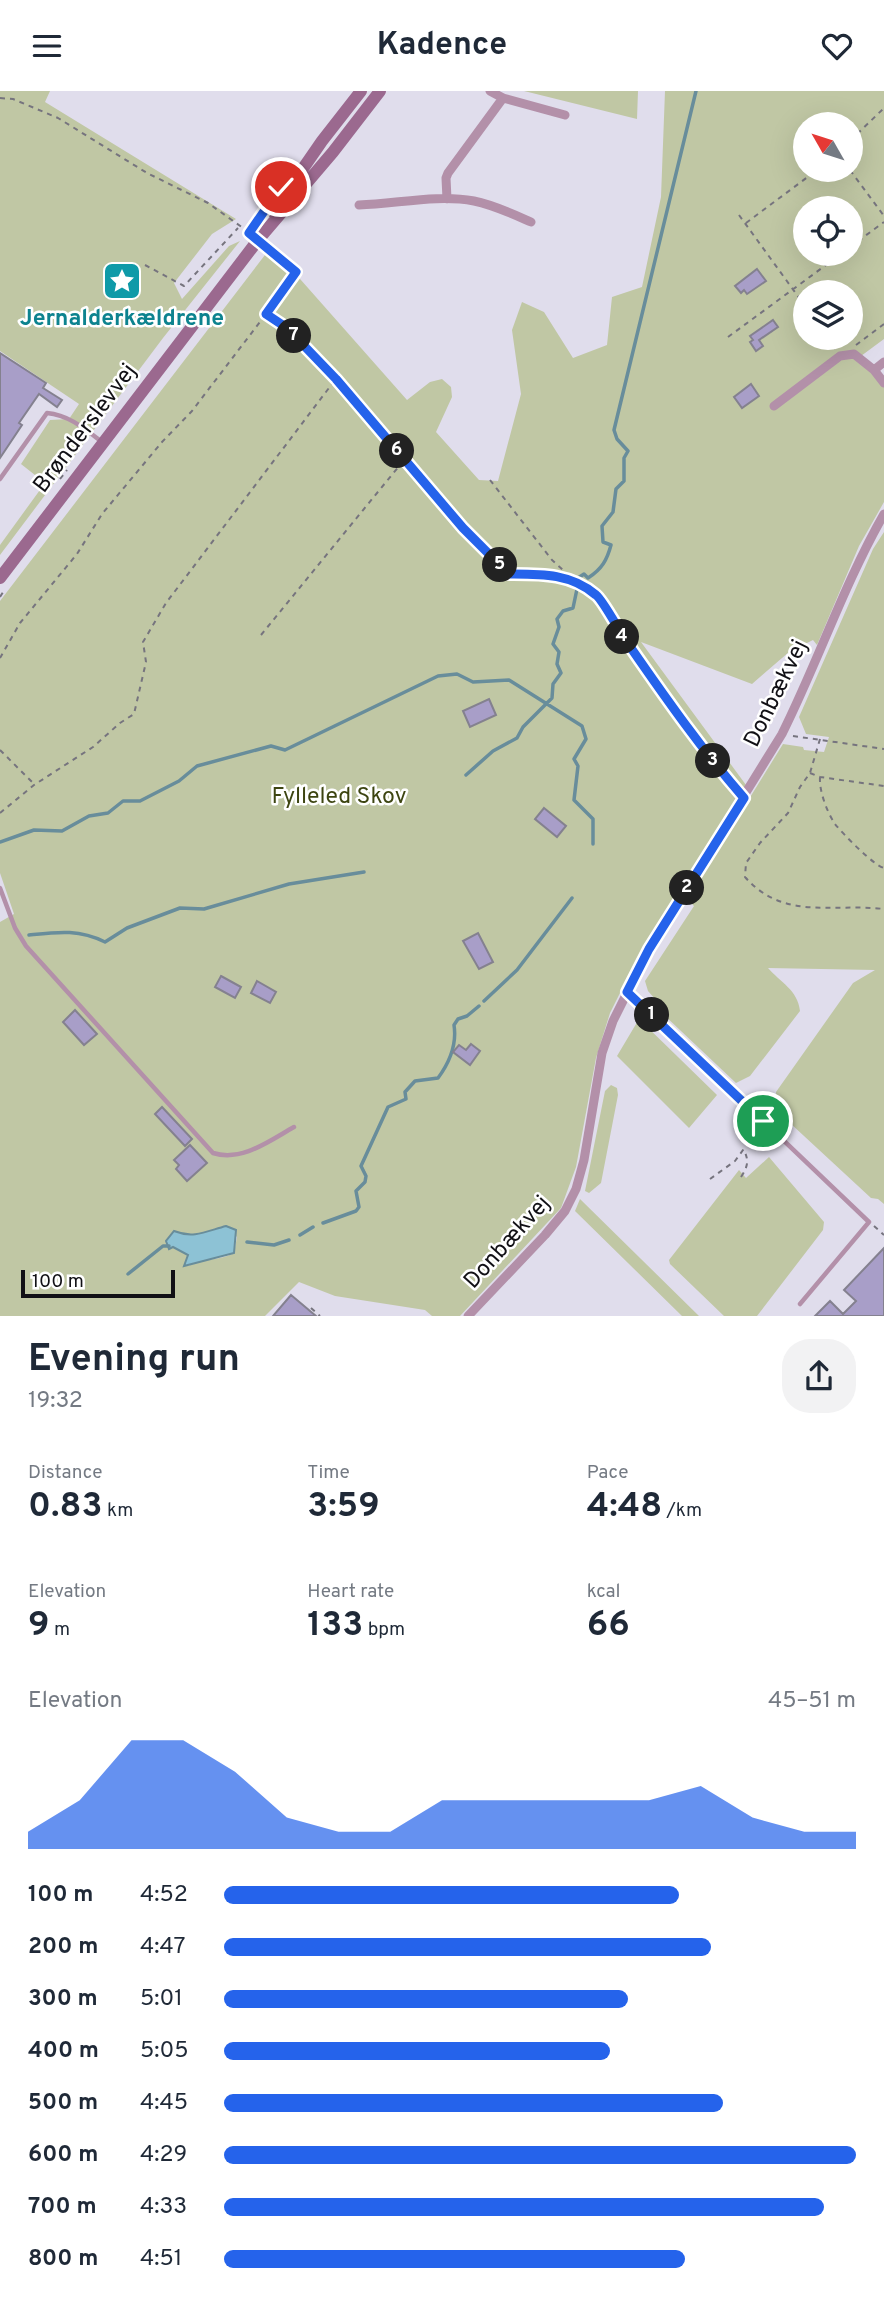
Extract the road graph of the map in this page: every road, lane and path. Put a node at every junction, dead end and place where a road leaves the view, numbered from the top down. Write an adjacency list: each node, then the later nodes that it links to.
1 (361, 91): 20 (main road, Brønderslevvej)
2 (380, 91): 20 (main road, Brønderslevvej)
3 (490, 91): 5 (street)
4 (0, 98): 19 (path)
5 (503, 98): 7 (street); 11 (street)
6 (884, 107): 8 (path)
7 (565, 115)
8 (863, 128)
9 (801, 182): 18 (path)
10 (859, 182): 15 (path)
11 (447, 199): 12 (street); 16 (street)
12 (359, 205)
13 (263, 212): 20 (path)
14 (739, 215): 18 (path)
15 (884, 216)
16 (531, 222)
17 (884, 222): 21 (path)
18 (746, 224): 25 (path)
19 (239, 227): 20 (path); 22 (path)
20 (253, 236): 26 (path); 36 (main road, Brønderslevvej)
21 (863, 237)
22 (145, 265)
23 (825, 266): 24 (path)
24 (805, 280)
25 (793, 289): 28 (path)
26 (266, 314): 33 (path); 47 (path)
27 (884, 324): 30 (path)
28 (728, 337)
29 (839, 350): 30 (path)
30 (844, 355): 32 (street); 35 (street)
31 (884, 362): 32 (street)
32 (874, 370): 34 (street)
33 (336, 379): 37 (path); 54 (path)
34 (884, 383)
35 (774, 406)
36 (103, 443): 40 (lane); 44 (main road, Brønderslevvej)
37 (405, 459): 43 (path); 46 (path)
38 (69, 468): 39 (path)
39 (61, 478)
40 (0, 479)
41 (490, 480): 43 (path)
42 (884, 514): 48 (street, Donbækvej)
43 (575, 581): 56 (path)
44 (2, 585): 45 (path)
45 (0, 597)
46 (261, 635)
47 (0, 658)
48 (782, 734): 49 (path); 56 (street, Donbækvej)
49 (820, 739): 50 (path); 52 (path)
50 (884, 749)
51 (0, 750): 54 (path)
52 (810, 773): 53 (path); 60 (path)
53 (820, 777): 55 (path); 58 (path)
54 (34, 785): 57 (path)
55 (884, 786)
56 (744, 798): 61 (street, Donbækvej)
57 (0, 813)
58 (884, 868)
59 (0, 888): 63 (lane)
60 (884, 908)
61 (627, 992): 62 (lane); 72 (street, Donbækvej)
62 (763, 1121): 64 (path); 67 (lane)
63 (293, 1127)
64 (744, 1150): 65 (path); 66 (path)
65 (741, 1177)
66 (710, 1178)
67 (869, 1222): 68 (path); 69 (lane)
68 (884, 1235)
69 (800, 1304)
70 (311, 1308): 71 (path)
71 (320, 1316)
72 (468, 1316)

